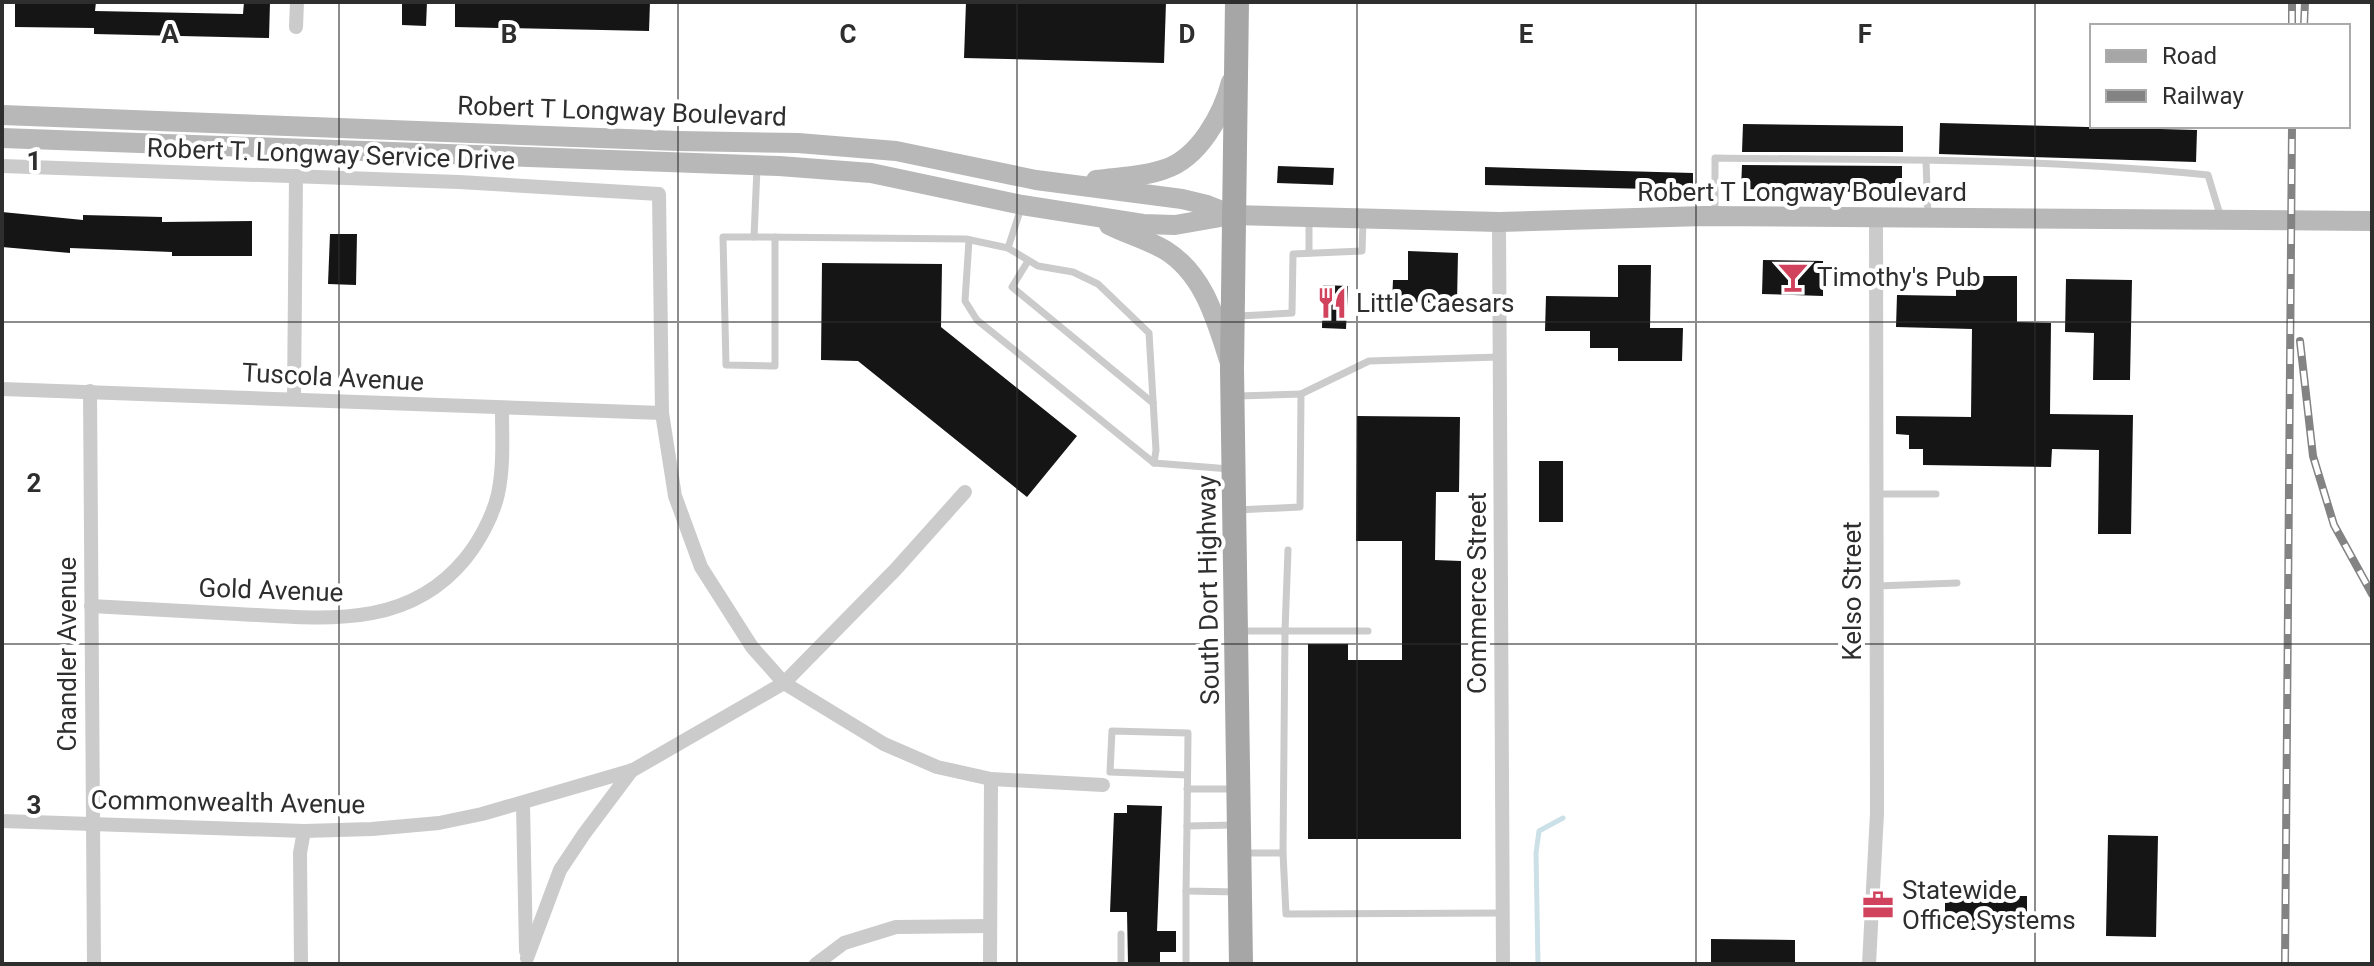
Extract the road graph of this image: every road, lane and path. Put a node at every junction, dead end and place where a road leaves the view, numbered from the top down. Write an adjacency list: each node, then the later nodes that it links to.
1 (297, 2): 3 (street)
2 (1237, 2): 4 (main road, South Dort Highway)
3 (296, 27)
4 (1235, 66): 12 (street); 14 (main road, South Dort Highway)
5 (2, 115): 7 (street, Robert T Longway Boulevard)
6 (2, 138): 10 (street, Robert T Longway Boulevard)
7 (748, 143): 10 (street); 12 (street, Robert T Longway Boulevard)
8 (1926, 161): 15 (lane); 20 (lane); 21 (lane)
9 (2, 166): 11 (street, Robert T. Longway Service Drive)
10 (762, 166): 13 (street, Robert T Longway Boulevard); 24 (lane)
11 (296, 176): 37 (street); 40 (street, Robert T. Longway Service Drive)
12 (1036, 180): 14 (street, Robert T Longway Boulevard)
13 (1022, 205): 17 (street, Robert T Longway Boulevard); 27 (lane)
14 (1232, 215): 16 (street, Robert T Longway Boulevard); 17 (street, Robert T Longway Boulevard); 30 (main road, South Dort Highway)
15 (1715, 216): 19 (street, Robert T Longway Boulevard); 23 (street, Robert T Longway Boulevard)
16 (1309, 217): 18 (street, Robert T Longway Boulevard); 28 (lane)
17 (1095, 218): 32 (street)
18 (1364, 218): 23 (street, Robert T Longway Boulevard); 28 (lane)
19 (1876, 218): 20 (street, Robert T Longway Boulevard); 44 (street, Kelso Street)
20 (1928, 218): 21 (street, Robert T Longway Boulevard)
21 (2222, 220): 22 (street, Robert T Longway Boulevard)
22 (2372, 221)
23 (1499, 222): 31 (street, Commerce Street)
24 (754, 237): 25 (lane); 25 (lane)
25 (775, 237): 26 (lane)
26 (969, 240): 27 (lane); 41 (lane)
27 (1008, 248): 29 (lane)
28 (1309, 253): 30 (lane)
29 (1028, 261): 38 (lane); 38 (lane)
30 (1232, 316): 32 (main road, South Dort Highway)
31 (1500, 357): 35 (lane); 71 (street, Commerce Street)
32 (1232, 369): 36 (main road, South Dort Highway)
33 (2, 389): 34 (street, Tuscola Avenue)
34 (90, 391): 37 (street, Tuscola Avenue); 50 (street, Chandler Avenue)
35 (1301, 394): 36 (lane); 46 (lane)
36 (1233, 396): 42 (main road, South Dort Highway)
37 (294, 399): 39 (street, Tuscola Avenue)
38 (1153, 403): 41 (lane)
39 (502, 409): 40 (street, Tuscola Avenue); 50 (street, Gold Avenue)
40 (662, 413): 54 (street)
41 (1154, 463): 42 (lane)
42 (1234, 469): 46 (main road, South Dort Highway)
43 (965, 492): 54 (street, Commonwealth Avenue)
44 (1876, 494): 45 (lane); 49 (street, Kelso Street)
45 (1936, 494)
46 (1235, 510): 51 (main road, South Dort Highway)
47 (1288, 550): 52 (lane)
48 (1957, 583): 49 (lane)
49 (1877, 586): 83 (street, Kelso Street)
50 (91, 606): 63 (street, Chandler Avenue)
51 (1237, 631): 52 (lane); 60 (main road, South Dort Highway)
52 (1285, 631): 53 (lane); 68 (lane)
53 (1368, 631)
54 (784, 683): 55 (street, Commonwealth Avenue); 57 (street)
55 (633, 770): 61 (street, Commonwealth Avenue); 74 (street)
56 (1187, 775): 56 (lane); 59 (lane)
57 (991, 779): 58 (street); 72 (street)
58 (1103, 785)
59 (1187, 789): 60 (lane); 65 (lane)
60 (1238, 789): 64 (main road, South Dort Highway)
61 (523, 804): 66 (street, Commonwealth Avenue); 74 (street)
62 (2, 821): 63 (street, Commonwealth Avenue)
63 (92, 824): 66 (street, Commonwealth Avenue); 75 (street, Chandler Avenue)
64 (1239, 825): 65 (lane); 67 (main road, South Dort Highway)
65 (1187, 826): 69 (lane)
66 (304, 831): 76 (street)
67 (1239, 853): 68 (lane); 70 (main road, South Dort Highway)
68 (1283, 853): 71 (lane)
69 (1186, 891): 70 (lane); 80 (lane)
70 (1240, 892): 81 (main road, South Dort Highway)
71 (1502, 913): 82 (street, Commerce Street)
72 (989, 926): 77 (street); 78 (street)
73 (1121, 934): 79 (lane)
74 (527, 961)
75 (94, 964)
76 (301, 964)
77 (816, 964)
78 (990, 964)
79 (1121, 964)
80 (1186, 964)
81 (1241, 964)
82 (1503, 964)
83 (1869, 964)

